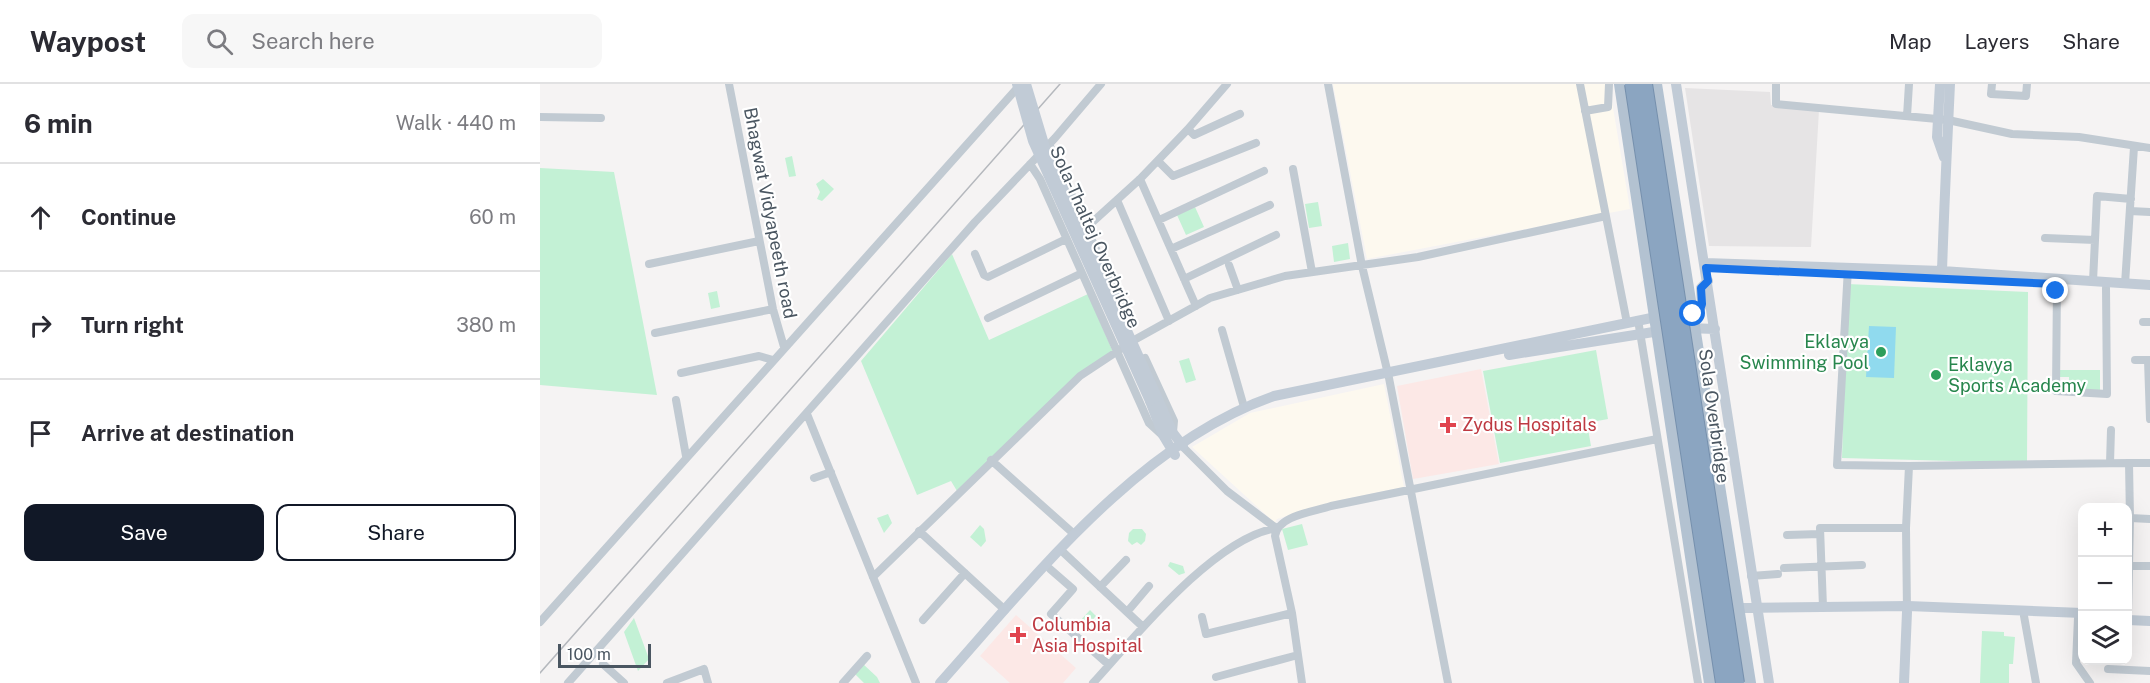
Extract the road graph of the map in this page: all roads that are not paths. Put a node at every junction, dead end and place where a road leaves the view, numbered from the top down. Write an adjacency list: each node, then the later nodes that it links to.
1 (729, 84): 50 (street, Bhagwat Vidyapeeth road)
2 (1007, 84): 21 (street)
3 (1019, 84): 21 (street); 92 (street, Sola-Thaltej Overbridge, bridge)
4 (1026, 84): 92 (street, Sola-Thaltej Overbridge, bridge)
5 (1101, 84): 30 (street)
6 (1227, 84): 28 (street)
7 (1328, 84): 55 (street)
8 (1580, 84): 22 (street)
9 (1608, 84): 22 (street)
10 (1620, 84): 73 (main road)
11 (1632, 84): 171 (highway, Sola Overbridge, bridge)
12 (1645, 84): 172 (highway, Sola Overbridge, bridge)
13 (1656, 84): 72 (main road)
14 (1676, 84): 56 (street)
15 (1776, 84): 24 (street)
16 (1909, 84): 24 (street)
17 (1940, 84): 27 (street)
18 (1950, 84): 27 (street)
19 (1992, 84): 20 (street)
20 (2026, 84)
21 (1009, 96): 85 (street)
22 (1585, 111): 43 (street)
23 (1240, 114): 28 (street)
24 (1907, 116): 27 (street)
25 (540, 117): 26 (street)
26 (601, 118)
27 (1943, 119): 31 (street); 58 (street)
28 (1188, 129): 33 (street)
29 (1256, 143): 33 (street)
30 (1050, 144): 34 (street); 45 (street)
31 (2134, 147): 32 (street); 38 (street)
32 (2150, 148)
33 (1158, 160): 37 (street)
34 (1030, 164): 48 (street); 95 (street)
35 (1293, 169): 59 (street)
36 (1264, 171): 44 (street)
37 (1140, 179): 39 (street); 44 (street)
38 (2131, 199): 41 (street); 49 (street)
39 (1117, 200): 45 (street); 76 (street)
40 (1270, 206): 51 (street)
41 (2130, 211): 42 (street); 65 (street)
42 (2150, 212)
43 (1606, 216): 55 (street); 77 (street)
44 (1159, 220): 51 (street)
45 (1087, 227): 84 (street)
46 (1276, 235): 61 (street)
47 (2045, 238): 49 (street)
48 (1066, 239): 52 (street); 60 (street)
49 (2095, 240): 63 (street)
50 (759, 241): 53 (street); 71 (street, Bhagwat Vidyapeeth road)
51 (1171, 249): 61 (street)
52 (975, 254)
53 (649, 264)
54 (1229, 265): 68 (street)
55 (1362, 266): 59 (street); 91 (street)
56 (1706, 266): 57 (street); 62 (street)
57 (1847, 271): 58 (street); 64 (street); 107 (street)
58 (1942, 271): 63 (street)
59 (1312, 272): 68 (street)
60 (1082, 273): 74 (street); 86 (street)
61 (1184, 279): 70 (street)
62 (1708, 281): 72 (street); 79 (street)
63 (2093, 282): 65 (street)
64 (2056, 284): 67 (street); 67 (street)
65 (2125, 284): 66 (street)
66 (2150, 285)
67 (2106, 288): 69 (street)
68 (1238, 290): 70 (street)
69 (2150, 292)
70 (1196, 306): 76 (street)
71 (773, 309): 82 (street); 85 (street, Bhagwat Vidyapeeth road)
72 (1693, 314): 73 (street); 78 (main road)
73 (1656, 316): 75 (street); 81 (main road)
74 (988, 318)
75 (1638, 320): 77 (street); 83 (street)
76 (1169, 321): 84 (street)
77 (1627, 323): 91 (street)
78 (1695, 328): 79 (street); 81 (street); 136 (main road)
79 (1715, 329): 128 (street)
80 (1222, 330): 94 (street)
81 (1657, 330): 83 (street); 170 (main road)
82 (655, 333)
83 (1641, 334): 91 (street); 100 (street)
84 (1136, 339): 86 (street); 101 (street)
85 (783, 347): 87 (street)
86 (1117, 351): 101 (street); 103 (street)
87 (773, 360): 90 (street); 102 (street)
88 (2135, 360): 89 (street)
89 (2149, 360): 96 (street)
90 (681, 373)
91 (1388, 375): 94 (street); 101 (street); 110 (street)
92 (1154, 399): 101 (street)
93 (676, 400): 102 (street)
94 (1244, 407): 101 (street)
95 (807, 414): 97 (street); 99 (street)
96 (2150, 419)
97 (795, 428): 99 (street); 158 (street)
98 (2111, 430): 104 (street)
99 (813, 432): 108 (street)
100 (1657, 439): 110 (street); 169 (street)
101 (1174, 444): 114 (street); 117 (street); 120 (street)
102 (686, 456): 148 (street)
103 (991, 460): 116 (street); 117 (street)
104 (2110, 463): 105 (street); 107 (street)
105 (2129, 463): 106 (street); 111 (street)
106 (2150, 463)
107 (1909, 466): 115 (street)
108 (831, 472): 109 (street); 129 (street)
109 (814, 478)
110 (1409, 491): 114 (street); 168 (street)
111 (2130, 503)
112 (2132, 518): 113 (street)
113 (2150, 519)
114 (1276, 528): 138 (street); 149 (street)
115 (1906, 528): 118 (street); 134 (street)
116 (919, 531): 127 (street); 129 (street)
117 (1074, 534): 135 (street)
118 (1820, 534): 119 (street); 122 (street)
119 (1787, 535)
120 (1064, 554): 126 (street); 130 (street)
121 (1126, 560): 130 (street)
122 (1822, 566): 123 (street); 128 (street); 132 (street)
123 (1862, 566)
124 (2132, 566): 125 (street)
125 (2150, 566)
126 (1050, 569): 154 (street); 165 (street)
127 (965, 573): 135 (street); 146 (street)
128 (1751, 576): 133 (street)
129 (873, 577): 163 (street)
130 (1100, 586): 137 (street)
131 (1149, 586): 137 (street)
132 (1823, 607): 133 (street); 134 (street)
133 (1756, 609): 134 (street); 136 (street); 174 (street)
134 (1906, 609): 139 (street); 142 (street); 175 (street)
135 (1005, 610): 164 (street)
136 (1738, 611): 173 (main road)
137 (1126, 612): 149 (street)
138 (1292, 613): 141 (street); 151 (street)
139 (2024, 616): 143 (street); 176 (street)
140 (2150, 616): 144 (street)
141 (1202, 617)
142 (2078, 617)
143 (2078, 617)
144 (2132, 617)
145 (2132, 618): 147 (street)
146 (923, 620)
147 (2150, 621)
148 (540, 622)
149 (1143, 627): 154 (street)
150 (2078, 645): 177 (street)
151 (1298, 655): 157 (street); 167 (street)
152 (867, 656): 162 (street)
153 (603, 664): 159 (street)
154 (1109, 665): 166 (street)
155 (2108, 669): 156 (street)
156 (2150, 671)
157 (1216, 677)
158 (568, 683)
159 (624, 683)
160 (667, 683): 161 (street)
161 (708, 683)
162 (843, 683)
163 (916, 683)
164 (940, 683)
165 (948, 683)
166 (1093, 683)
167 (1302, 683)
168 (1448, 683)
169 (1698, 683)
170 (1710, 683)
171 (1723, 683)
172 (1737, 683)
173 (1750, 683)
174 (1769, 683)
175 (1904, 683)
176 (2036, 683)
177 (2090, 683)

